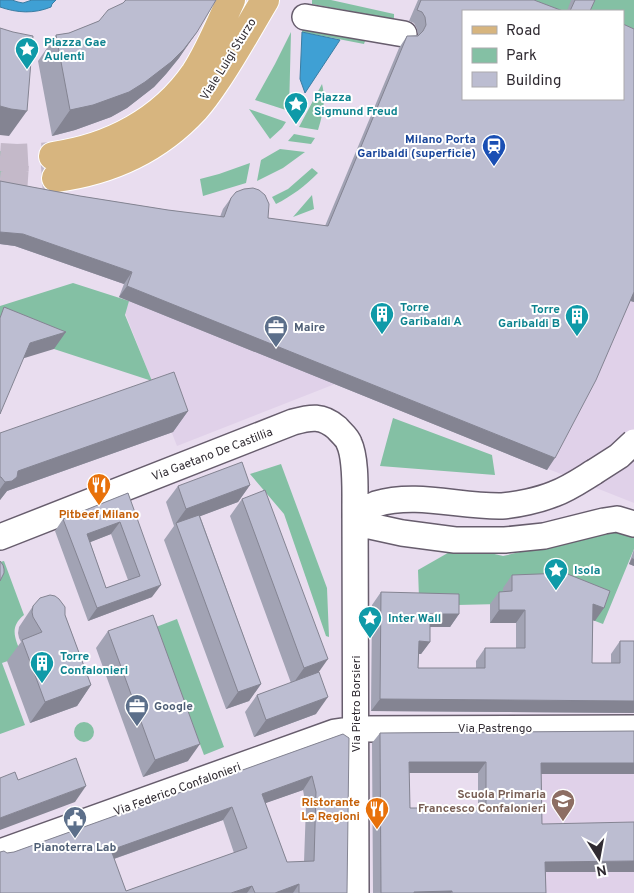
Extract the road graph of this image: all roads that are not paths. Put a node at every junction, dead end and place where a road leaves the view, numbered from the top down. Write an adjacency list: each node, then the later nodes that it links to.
1 (231, 0): 2 (main road, Viale Luigi Sturzo)
2 (265, 0)
3 (305, 17): 4 (street)
4 (404, 34)
5 (634, 442): 6 (street, bridge)
6 (356, 516): 7 (street); 8 (street, Via Gaetano De Castillia); 10 (street, Via Pietro Borsieri)
7 (634, 524)
8 (0, 537)
9 (634, 728): 10 (street, Via Pastrengo)
10 (356, 729): 11 (street, Via Federico Confalonieri); 12 (street, Via Pietro Borsieri)
11 (0, 852)
12 (356, 893)

